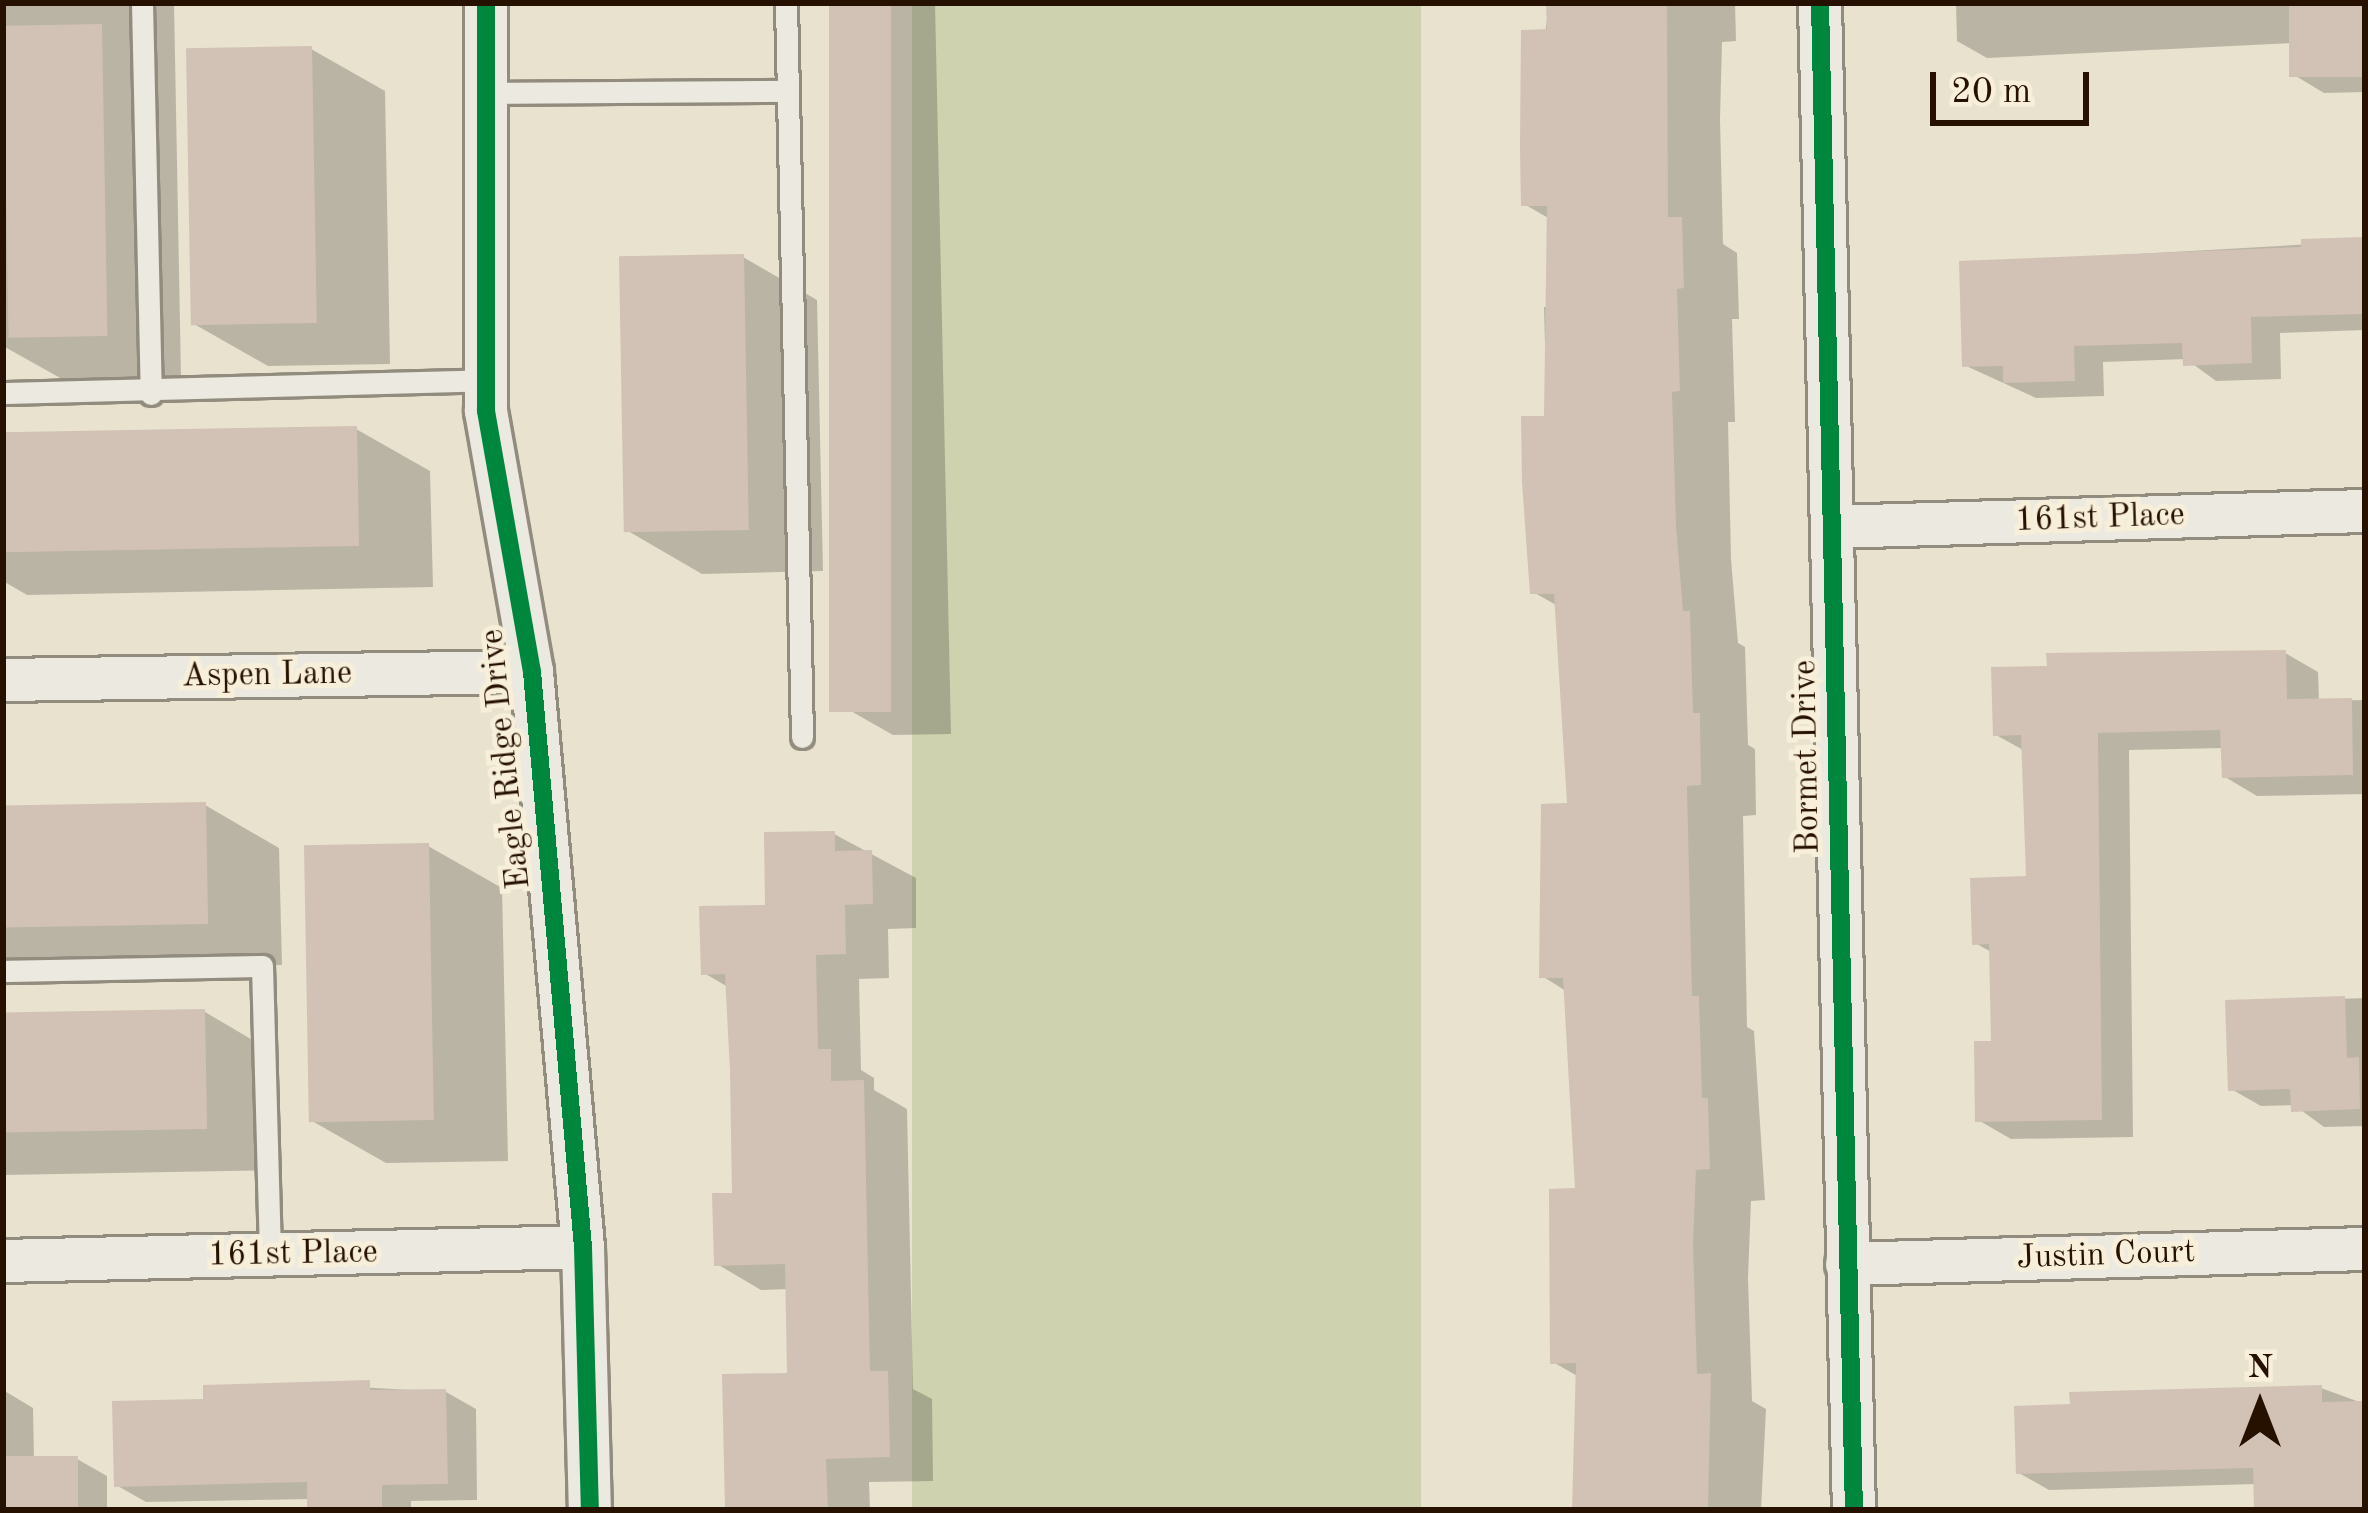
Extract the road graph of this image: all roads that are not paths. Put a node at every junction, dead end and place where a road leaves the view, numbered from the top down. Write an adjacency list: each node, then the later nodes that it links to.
1 (142, 3): 9 (lane)
2 (486, 3): 6 (street, Eagle Ridge Drive)
3 (786, 3): 5 (lane)
4 (1820, 3): 11 (street, Bormet Drive)
5 (788, 91): 6 (lane); 14 (lane)
6 (486, 93): 7 (street, Eagle Ridge Drive)
7 (486, 380): 9 (lane); 12 (street, Eagle Ridge Drive)
8 (3, 393): 9 (lane)
9 (151, 394)
10 (2365, 511): 11 (street, 161st Place)
11 (1834, 527): 20 (street, Bormet Drive)
12 (532, 672): 13 (street, Aspen Lane); 16 (street, Eagle Ridge Drive)
13 (3, 680)
14 (802, 737)
15 (3, 971): 18 (lane)
16 (583, 1246): 18 (street, 161st Place); 21 (street, Eagle Ridge Drive)
17 (2365, 1249): 20 (street, Justin Court)
18 (270, 1256): 19 (street, 161st Place)
19 (3, 1261)
20 (1847, 1264): 22 (street, Bormet Drive)
21 (590, 1510)
22 (1854, 1510)

